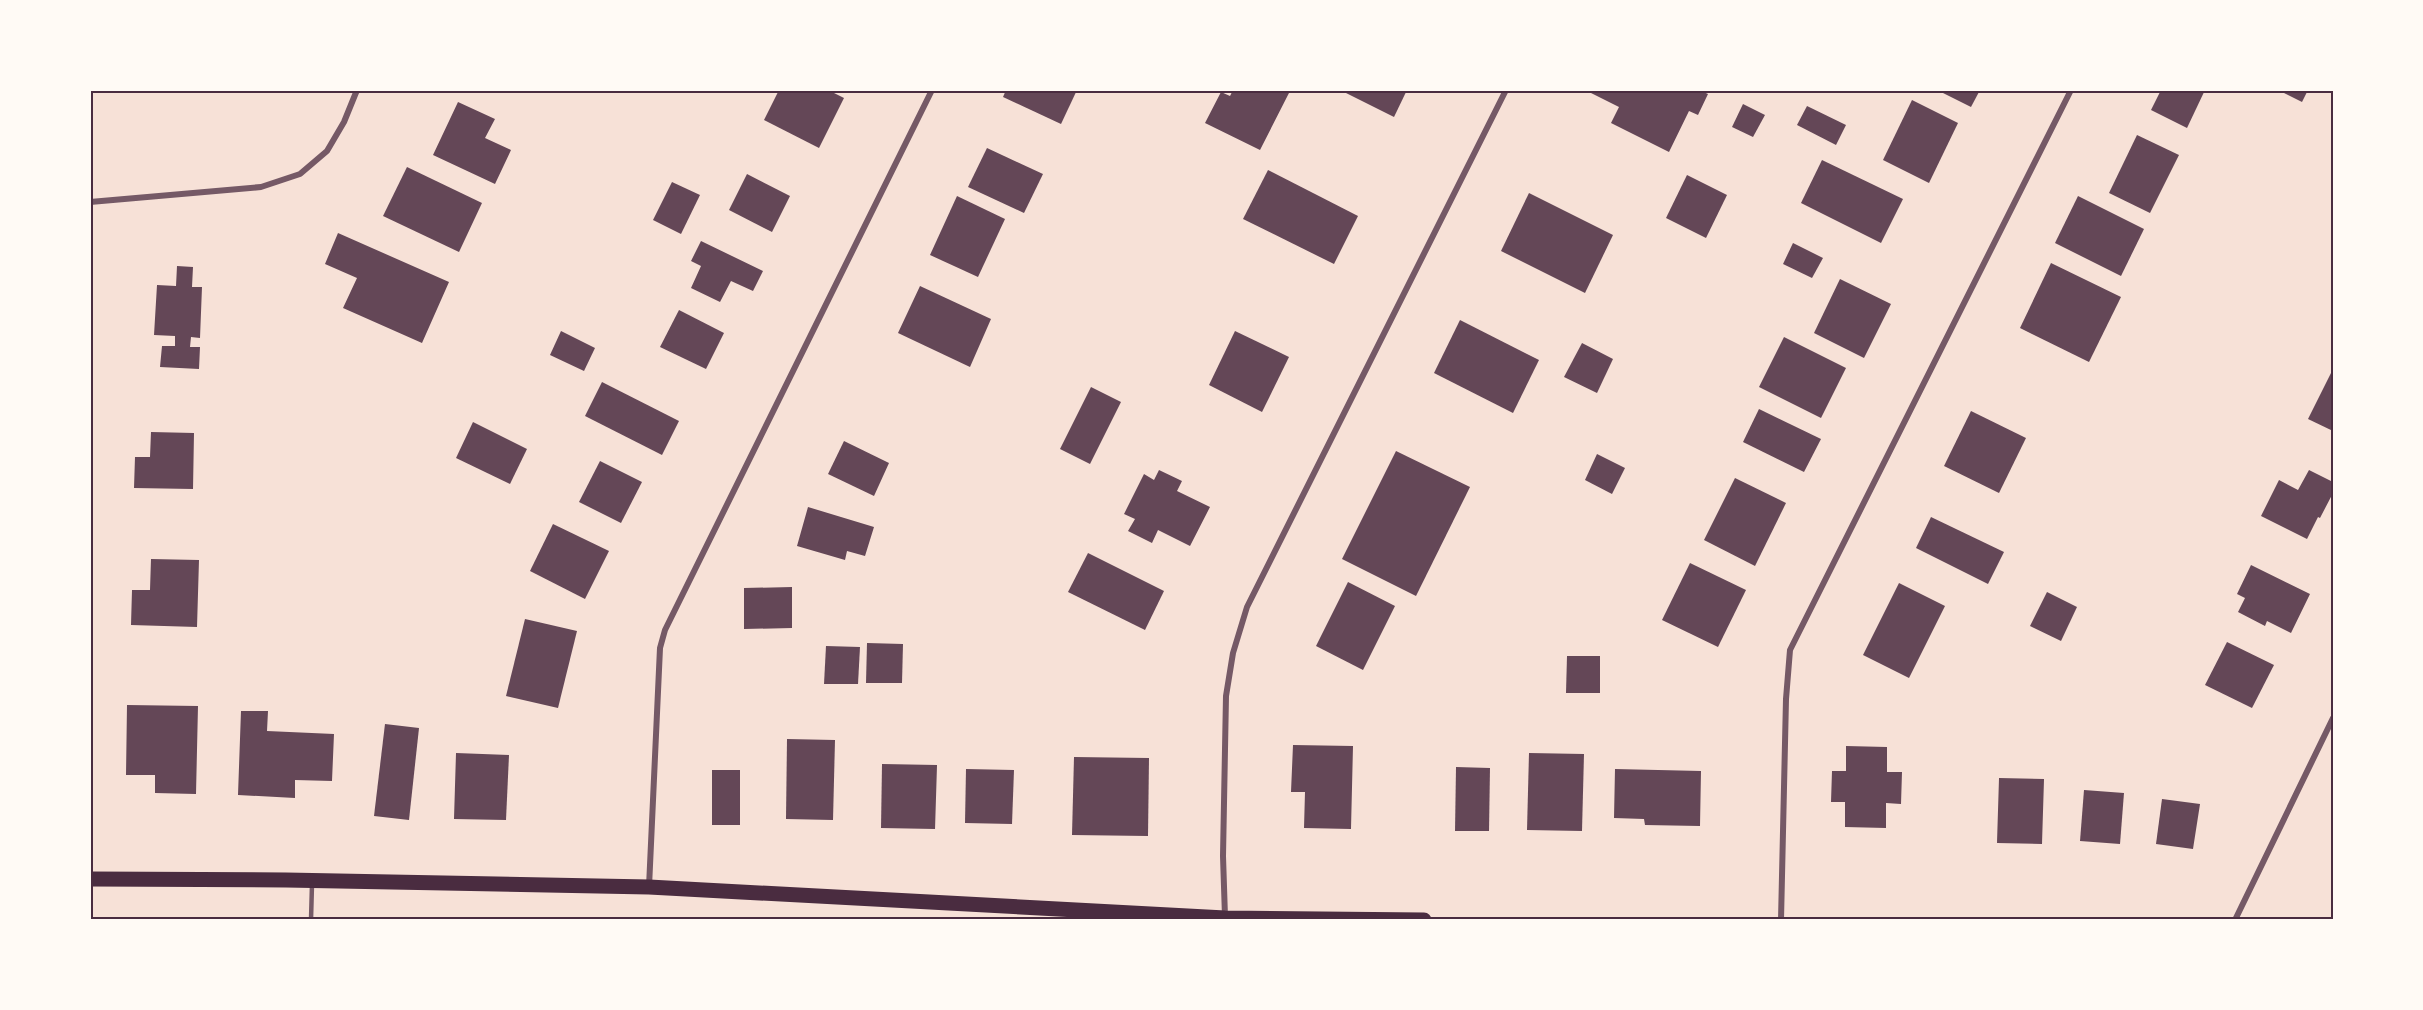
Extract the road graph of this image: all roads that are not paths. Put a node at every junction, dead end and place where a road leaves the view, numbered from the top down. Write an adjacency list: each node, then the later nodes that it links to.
1 (357, 90): 5 (street)
2 (932, 90): 9 (street)
3 (1506, 90): 10 (street)
4 (2071, 90): 14 (street)
5 (90, 202)
6 (2333, 718): 15 (street)
7 (90, 879): 8 (main road)
8 (312, 881): 9 (main road); 11 (lane)
9 (649, 887): 10 (main road)
10 (1225, 918): 12 (main road)
11 (311, 920)
12 (1410, 920): 13 (main road)
13 (1424, 920)
14 (1781, 920)
15 (2235, 920)

